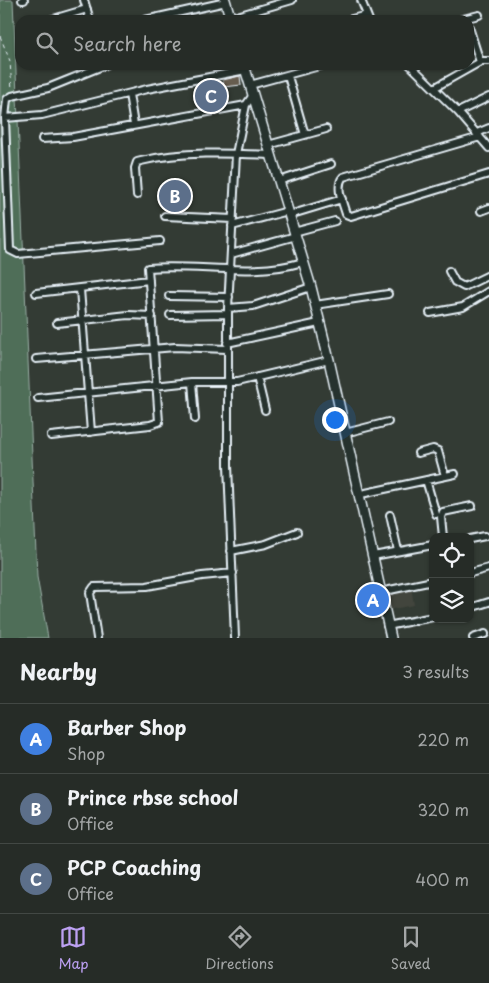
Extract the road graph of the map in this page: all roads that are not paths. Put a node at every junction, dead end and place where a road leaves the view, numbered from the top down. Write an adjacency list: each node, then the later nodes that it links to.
1 (84, 0): 5 (street)
2 (292, 0): 10 (street)
3 (360, 0): 11 (street)
4 (225, 1): 8 (street); 9 (street)
5 (87, 9): 6 (street); 7 (street)
6 (67, 15)
7 (89, 15)
8 (165, 15)
9 (230, 15)
10 (244, 15)
11 (367, 15)
12 (479, 15): 13 (street)
13 (474, 17)
14 (474, 43): 16 (street)
15 (489, 61): 16 (street)
16 (480, 62): 17 (street)
17 (474, 65)
18 (93, 70): 32 (street)
19 (236, 70): 27 (street)
20 (246, 70): 25 (street)
21 (307, 70): 24 (street)
22 (415, 70): 26 (street)
23 (466, 70): 26 (street)
24 (288, 76): 25 (street); 36 (street)
25 (250, 85): 28 (street)
26 (434, 88): 31 (street)
27 (129, 94): 32 (street); 33 (street)
28 (253, 95): 30 (street); 39 (street)
29 (489, 96): 31 (street)
30 (246, 105): 33 (street); 41 (street)
31 (458, 112): 37 (street)
32 (5, 118): 55 (street)
33 (134, 125): 38 (street)
34 (489, 128): 37 (street)
35 (326, 129): 36 (street)
36 (305, 135): 39 (street)
37 (478, 135): 40 (street); 47 (street)
38 (42, 139)
39 (268, 145): 42 (street)
40 (489, 148)
41 (236, 154): 42 (street); 46 (street); 53 (street)
42 (271, 155): 45 (street)
43 (331, 164): 45 (street)
44 (489, 174): 47 (street)
45 (279, 181): 50 (street)
46 (137, 195)
47 (342, 199): 50 (street)
48 (489, 208): 49 (street)
49 (480, 212)
50 (289, 213): 53 (street); 54 (street)
51 (166, 216): 53 (street)
52 (335, 221): 54 (street)
53 (232, 222): 56 (street)
54 (295, 234): 56 (street); 57 (street)
55 (160, 241)
56 (231, 254): 58 (street)
57 (303, 262): 58 (street); 62 (street)
58 (231, 269): 61 (street); 68 (street)
59 (450, 271): 60 (street)
60 (489, 275)
61 (149, 280): 63 (street); 73 (street)
62 (311, 287): 69 (street); 70 (street)
63 (80, 289): 65 (street); 74 (street)
64 (489, 291): 71 (street)
65 (36, 292)
66 (388, 294): 69 (street)
67 (169, 296): 68 (street)
68 (228, 297): 70 (street)
69 (315, 305): 76 (street)
70 (228, 311): 72 (street); 77 (street)
71 (430, 314)
72 (170, 315)
73 (152, 316): 74 (street); 78 (street)
74 (82, 320): 75 (street); 79 (street)
75 (57, 323)
76 (320, 323): 77 (street); 81 (street)
77 (227, 346): 78 (street); 84 (street)
78 (156, 349): 79 (street); 85 (street)
79 (85, 355): 80 (street); 86 (street)
80 (36, 359)
81 (329, 360): 82 (street); 92 (street)
82 (257, 377): 84 (street); 88 (street)
83 (192, 382): 84 (street); 85 (street); 89 (street)
84 (228, 382): 107 (street)
85 (158, 386): 86 (street); 91 (street)
86 (88, 393): 87 (street); 91 (street)
87 (38, 398)
88 (266, 410)
89 (195, 419)
90 (388, 422): 92 (street)
91 (91, 432): 93 (street)
92 (345, 433): 98 (street)
93 (51, 436)
94 (418, 453): 96 (street)
95 (455, 474): 96 (street)
96 (445, 476): 97 (street)
97 (426, 480): 98 (street); 100 (street)
98 (360, 494): 109 (street)
99 (472, 506): 103 (street)
100 (436, 514)
101 (390, 515): 108 (street)
102 (297, 532): 107 (street)
103 (443, 533)
104 (485, 536): 105 (street)
105 (474, 538)
106 (429, 546): 108 (street)
107 (231, 551): 112 (street)
108 (398, 551): 109 (street)
109 (373, 556): 114 (street)
110 (489, 568): 111 (street)
111 (474, 572)
112 (233, 573): 120 (street); 121 (street)
113 (429, 582): 114 (street)
114 (380, 592): 118 (street)
115 (489, 602): 116 (street)
116 (474, 607)
117 (429, 618): 118 (street)
118 (387, 626): 122 (street)
119 (485, 634): 123 (street)
120 (97, 638)
121 (235, 638)
122 (391, 638)
123 (473, 638)

